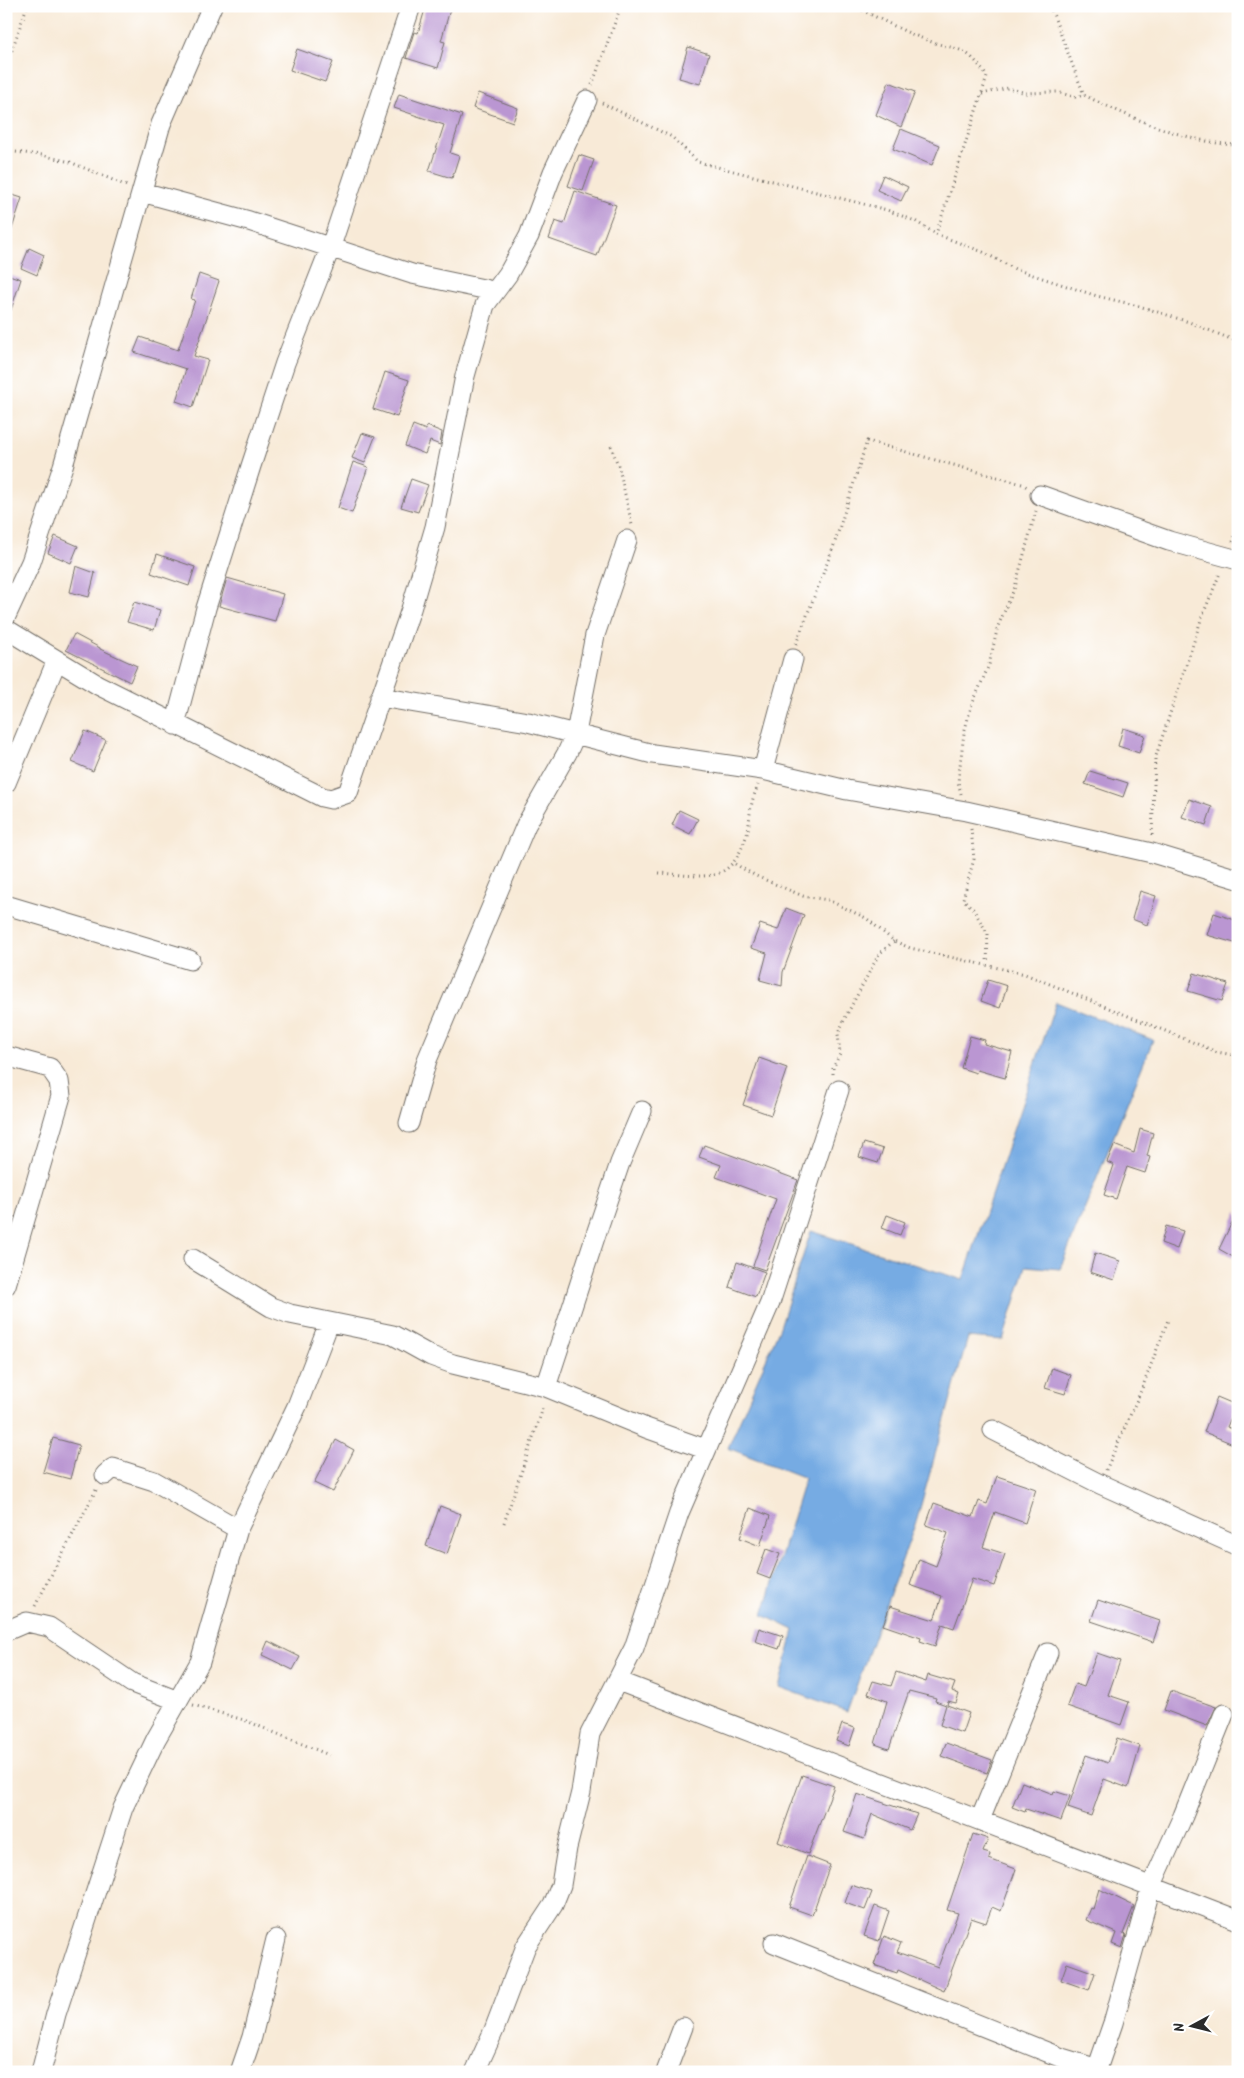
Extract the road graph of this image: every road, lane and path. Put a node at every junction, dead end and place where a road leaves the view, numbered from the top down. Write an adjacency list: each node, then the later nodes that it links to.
1 (27, 6): 7 (path)
2 (212, 6): 13 (street)
3 (411, 6): 15 (street)
4 (621, 6): 10 (path)
5 (853, 6): 8 (path)
6 (1050, 6): 9 (path)
7 (6, 59)
8 (981, 94): 9 (path); 14 (path)
9 (1084, 95): 11 (path)
10 (587, 100): 14 (path); 16 (street)
11 (1238, 145)
12 (6, 151): 13 (path)
13 (142, 192): 15 (street); 23 (street)
14 (936, 234): 17 (path)
15 (331, 246): 16 (street); 28 (street)
16 (493, 291): 27 (street)
17 (1238, 342)
18 (611, 446): 21 (path)
19 (1040, 495): 22 (street); 25 (path); 32 (path)
20 (1238, 526): 22 (path)
21 (627, 540): 29 (street)
22 (1233, 558): 33 (path)
23 (6, 616)
24 (6, 629): 26 (street)
25 (793, 659): 30 (street)
26 (57, 660): 28 (street); 31 (street)
27 (380, 697): 28 (street); 29 (street)
28 (175, 725)
29 (576, 733): 30 (street); 45 (street)
30 (763, 770): 32 (street); 34 (path)
31 (6, 783)
32 (966, 811): 33 (street); 40 (path)
33 (1152, 853): 36 (street)
34 (735, 864): 35 (path); 38 (path)
35 (659, 873)
36 (1238, 879)
37 (6, 905): 39 (street)
38 (894, 941): 40 (path); 43 (path)
39 (190, 960)
40 (987, 964): 42 (path)
41 (6, 1056): 47 (street)
42 (1238, 1056)
43 (839, 1090): 52 (street)
44 (642, 1111): 50 (street)
45 (409, 1122)
46 (193, 1259): 49 (street)
47 (6, 1285)
48 (1168, 1320): 54 (path)
49 (329, 1323): 50 (street); 56 (street)
50 (546, 1387): 52 (street); 55 (path)
51 (993, 1430): 54 (street)
52 (705, 1449): 61 (street)
53 (105, 1475): 56 (street); 58 (path)
54 (1100, 1484): 57 (street)
55 (504, 1523)
56 (238, 1529): 62 (street)
57 (1238, 1546)
58 (27, 1622): 59 (street); 62 (street)
59 (6, 1631)
60 (1048, 1653): 65 (street)
61 (618, 1681): 65 (street); 74 (street)
62 (178, 1701): 64 (path); 72 (street)
63 (1224, 1714): 66 (street)
64 (328, 1754)
65 (980, 1820): 66 (street)
66 (1151, 1887): 67 (street); 71 (street)
67 (1238, 1920)
68 (276, 1939): 73 (street)
69 (774, 1943): 71 (street)
70 (683, 2027): 75 (street)
71 (1097, 2070)
72 (41, 2072)
73 (240, 2072)
74 (475, 2072)
75 (666, 2072)

